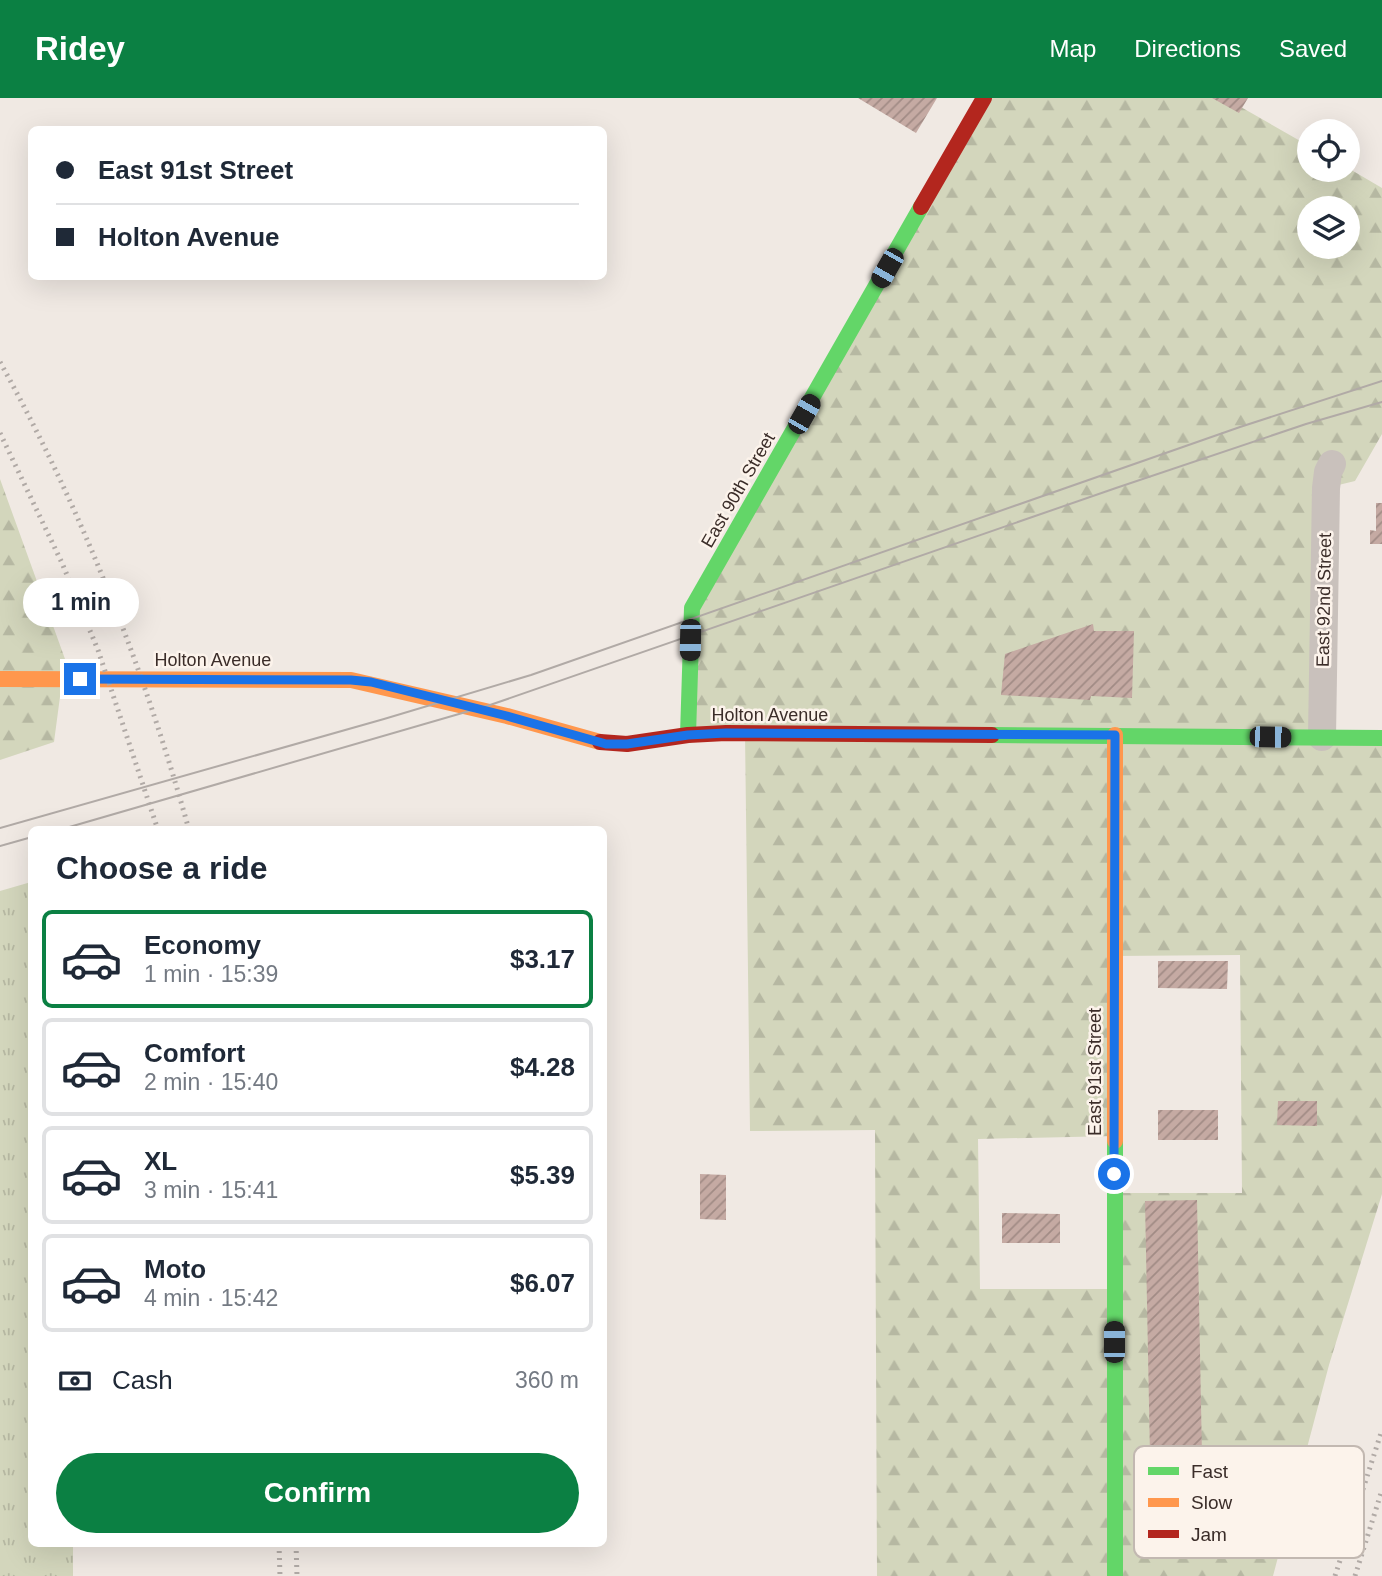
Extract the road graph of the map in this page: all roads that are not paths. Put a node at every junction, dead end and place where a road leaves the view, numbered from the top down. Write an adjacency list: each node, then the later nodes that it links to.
1 (984, 98): 4 (street, East 90th Street)
2 (1332, 464): 6 (street, East 92nd Street)
3 (0, 679): 4 (street, Holton Avenue)
4 (688, 735): 5 (street, Holton Avenue)
5 (1115, 735): 6 (street, Holton Avenue); 8 (street, East 91st Street)
6 (1322, 737): 7 (street, Holton Avenue)
7 (1382, 738)
8 (1115, 1576)

